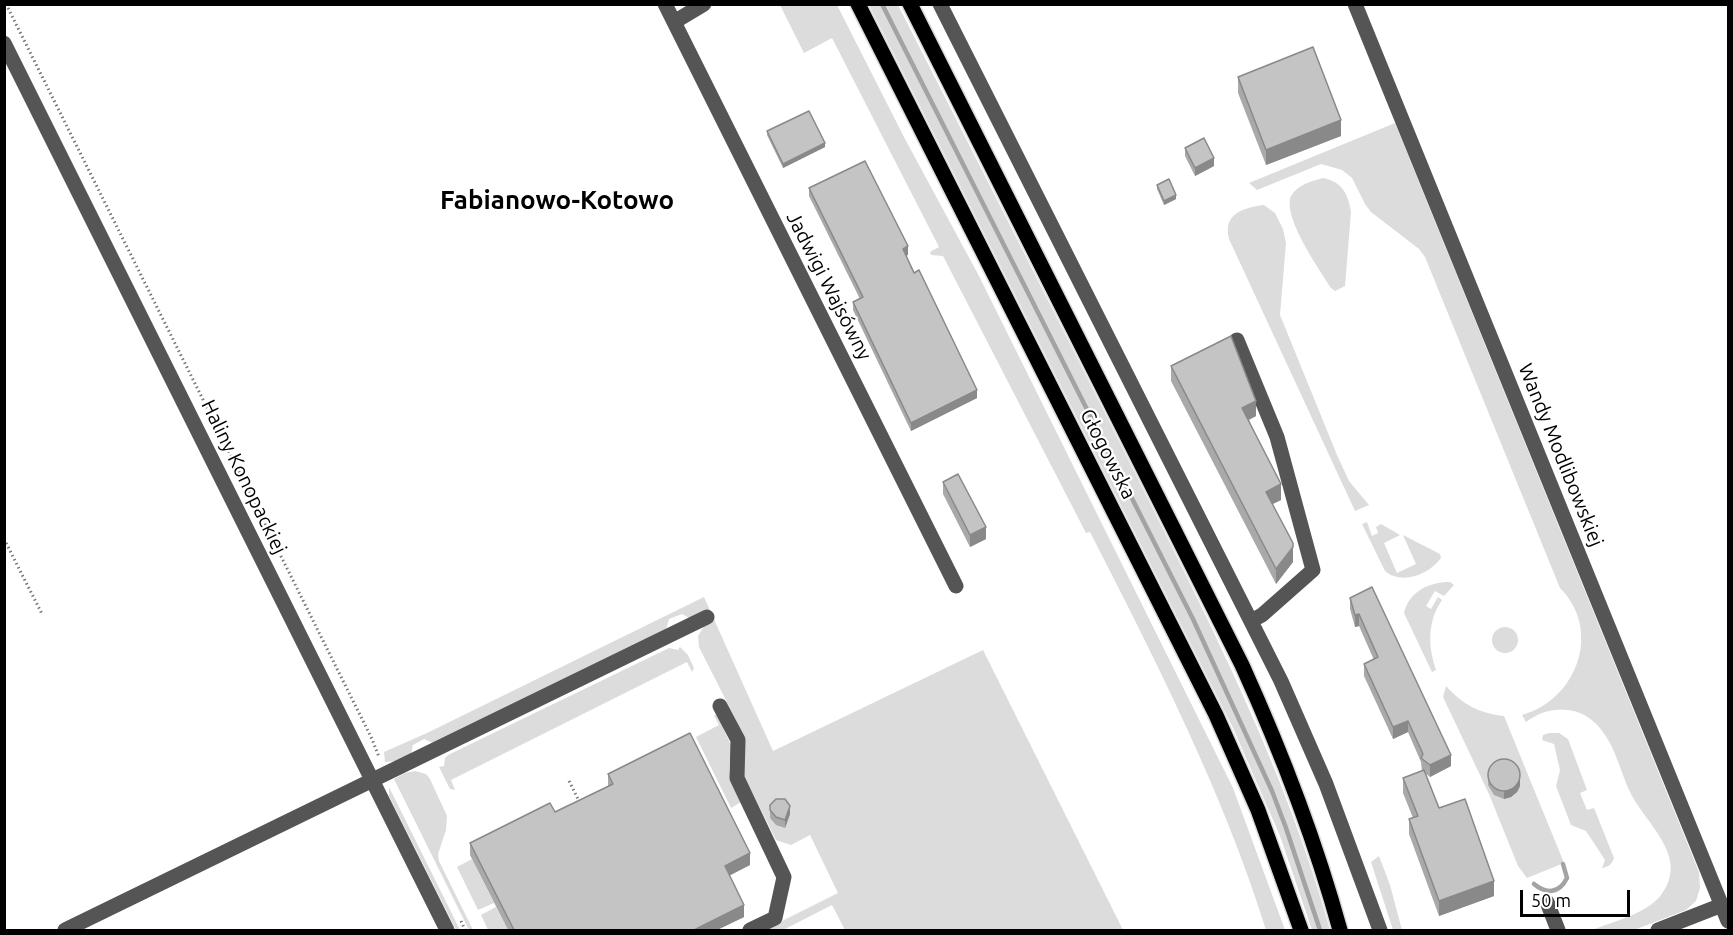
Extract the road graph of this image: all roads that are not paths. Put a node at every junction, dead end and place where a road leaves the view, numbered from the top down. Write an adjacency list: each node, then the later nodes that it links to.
1 (666, 4): 7 (street, Jadwigi Wajsówny)
2 (704, 4): 7 (street)
3 (858, 4): 21 (main road, Głogowska)
4 (910, 4): 22 (main road, Głogowska)
5 (940, 4): 12 (street)
6 (1355, 4): 16 (street, Wandy Modlibowskiej)
7 (674, 22): 10 (street, Jadwigi Wajsówny)
8 (4, 43): 14 (street, Haliny Konopackiej)
9 (1237, 340): 12 (street)
10 (956, 586)
11 (707, 617): 14 (street)
12 (1251, 621): 23 (street)
13 (720, 706): 20 (street)
14 (372, 780): 18 (street); 19 (street, Haliny Konopackiej)
15 (1547, 903): 24 (street)
16 (1722, 905): 17 (street, Wandy Modlibowskiej); 25 (street)
17 (1728, 921)
18 (65, 930)
19 (447, 930)
20 (750, 930)
21 (1301, 930)
22 (1340, 930)
23 (1380, 930)
24 (1558, 930)
25 (1658, 930)

